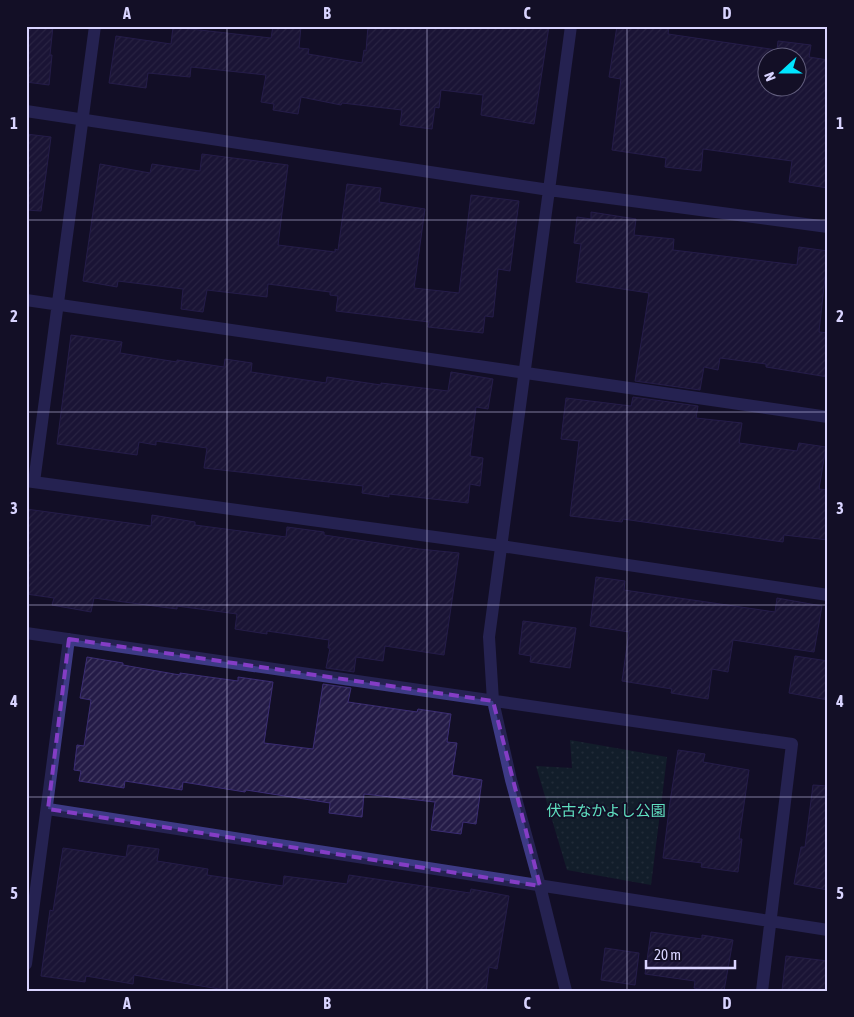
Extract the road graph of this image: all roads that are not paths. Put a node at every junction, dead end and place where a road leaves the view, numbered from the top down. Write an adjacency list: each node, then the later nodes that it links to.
1 (95, 26): 4 (street)
2 (571, 26): 5 (street)
3 (26, 111): 4 (street)
4 (84, 119): 5 (street); 8 (street)
5 (549, 190): 6 (street); 9 (street)
6 (828, 227)
7 (26, 300): 8 (street)
8 (58, 305): 9 (street); 11 (street)
9 (525, 372): 10 (street); 12 (street)
10 (828, 417)
11 (30, 481): 12 (street)
12 (501, 546): 13 (street); 16 (street)
13 (828, 595)
14 (26, 633): 15 (street)
15 (69, 639): 16 (street); 17 (street)
16 (493, 700): 18 (street); 19 (street)
17 (48, 809): 18 (street); 21 (street)
18 (540, 886): 19 (street); 22 (street)
19 (770, 922): 20 (street); 23 (street)
20 (828, 930)
21 (26, 964)
22 (566, 991)
23 (762, 991)

